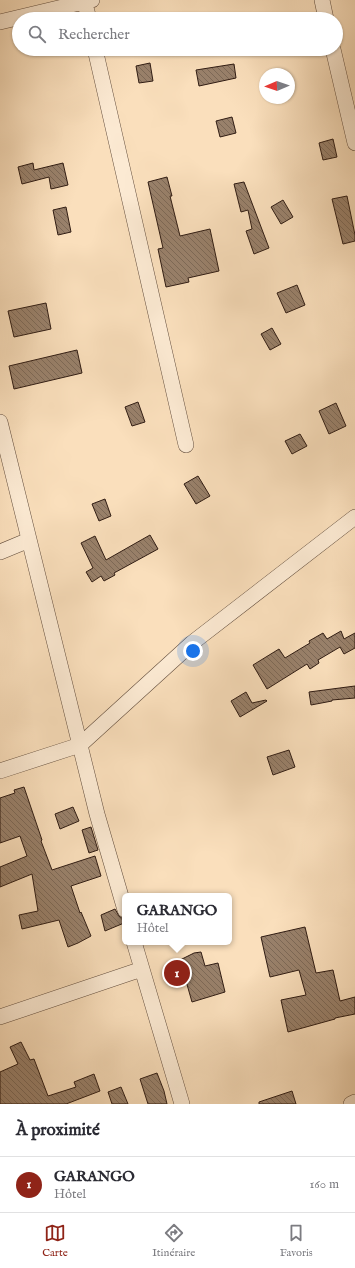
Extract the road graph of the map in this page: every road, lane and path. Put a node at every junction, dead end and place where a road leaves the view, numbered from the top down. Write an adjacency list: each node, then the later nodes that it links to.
1 (322, 0): 5 (street)
2 (87, 1): 3 (street); 4 (street)
3 (41, 12)
4 (88, 12)
5 (325, 12)
6 (12, 19): 7 (street)
7 (0, 22)
8 (98, 56): 12 (street)
9 (335, 56): 10 (street)
10 (355, 142)
11 (0, 422): 14 (street)
12 (186, 445)
13 (355, 517): 16 (street)
14 (29, 540): 15 (street); 16 (street)
15 (0, 552)
16 (80, 745): 17 (street); 18 (street)
17 (0, 772)
18 (122, 900)
19 (135, 945): 20 (street)
20 (142, 969): 21 (street); 23 (street)
21 (0, 1017)
22 (355, 1102): 24 (street)
23 (182, 1104)
24 (351, 1104)

